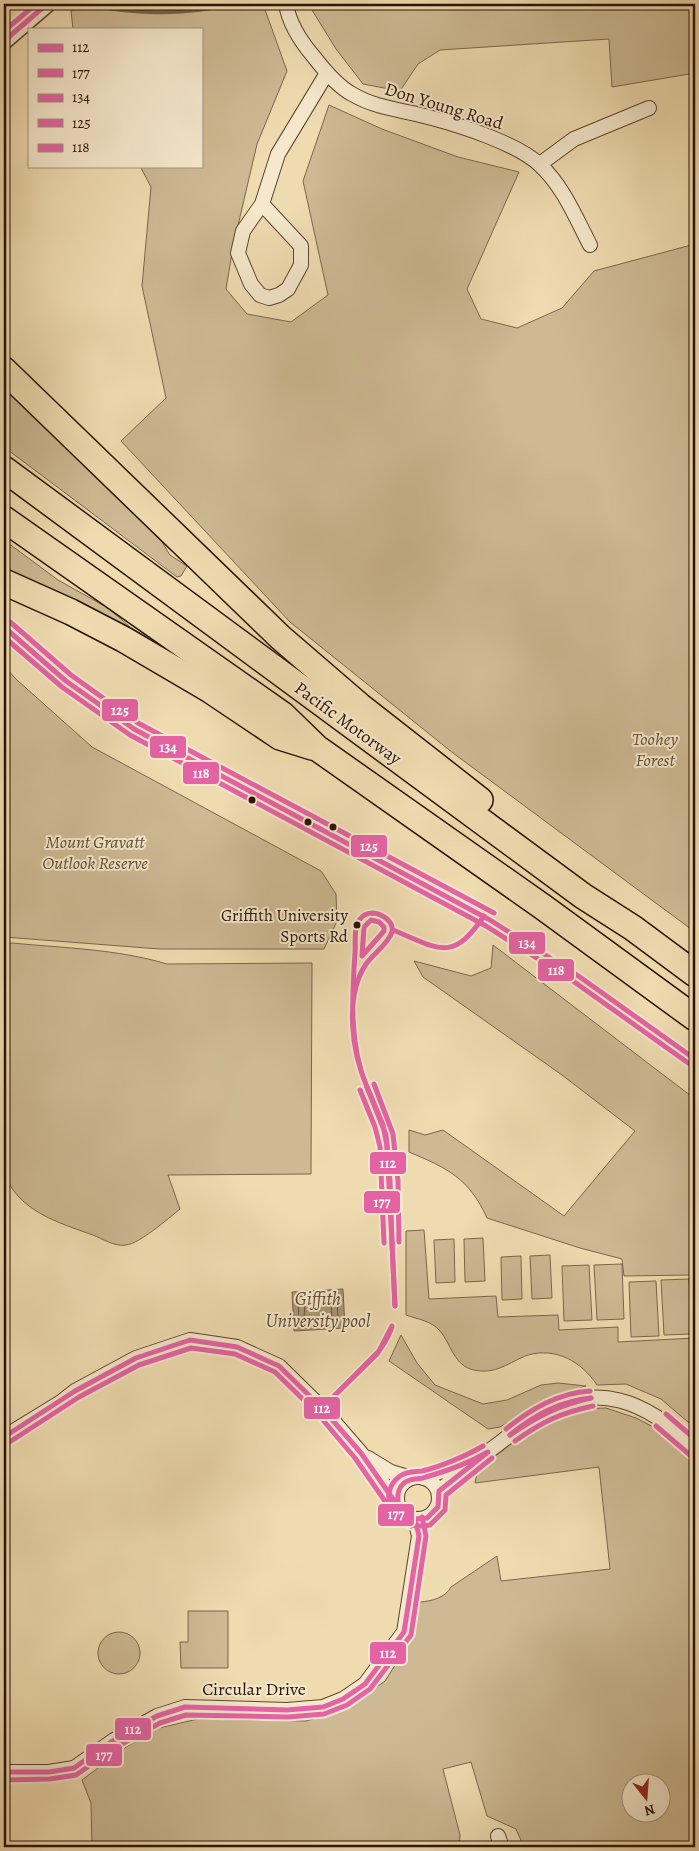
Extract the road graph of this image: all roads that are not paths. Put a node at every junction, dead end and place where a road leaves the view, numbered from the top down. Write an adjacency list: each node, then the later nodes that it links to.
1 (47, 4): 3 (street)
2 (286, 4): 4 (street, Don Young Road)
3 (5, 39)
4 (326, 73): 6 (street, Don Young Road); 7 (street)
5 (649, 108): 6 (street)
6 (540, 164): 8 (street, Don Young Road)
7 (262, 204): 7 (street)
8 (590, 245)
9 (4, 370): 14 (highway)
10 (4, 469): 14 (highway, Pacific Motorway)
11 (4, 519): 13 (highway, Pacific Motorway)
12 (4, 582): 13 (highway)
13 (317, 748): 16 (highway, Pacific Motorway)
14 (633, 928): 15 (highway, Pacific Motorway)
15 (695, 974)
16 (695, 1018)
17 (4, 1437): 19 (street)
18 (695, 1449): 20 (street)
19 (361, 1453): 21 (street); 23 (street)
20 (480, 1456): 21 (street); 22 (street)
21 (417, 1478): 22 (street); 23 (street)
22 (438, 1491): 24 (street)
23 (397, 1502): 24 (street)
24 (415, 1520): 25 (street, Circular Drive)
25 (4, 1772)

